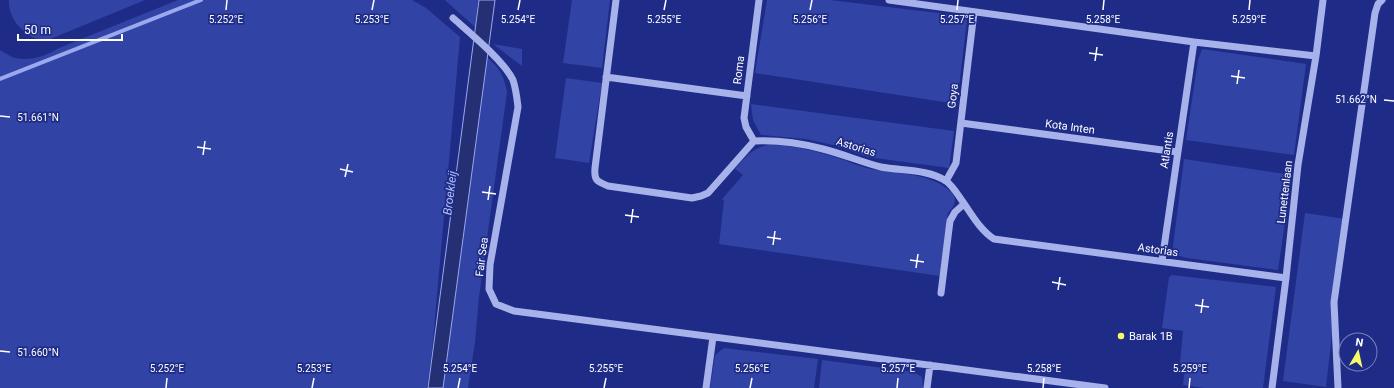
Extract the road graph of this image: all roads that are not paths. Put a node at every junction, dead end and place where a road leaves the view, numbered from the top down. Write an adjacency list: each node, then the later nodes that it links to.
1 (616, 0): 10 (street)
2 (759, 0): 11 (street, Roma)
3 (889, 0): 6 (street)
4 (1323, 0): 9 (street, Lunettenlaan)
5 (1382, 0): 26 (street)
6 (974, 12): 8 (street); 12 (street, Goya)
7 (453, 18): 20 (street, Fair Sea)
8 (1194, 42): 9 (street); 14 (street, Atlantis)
9 (1316, 56): 18 (street, Lunettenlaan)
10 (606, 78): 11 (street); 13 (street)
11 (747, 96): 13 (street, Roma)
12 (961, 123): 14 (street, Kota Inten); 15 (street, Goya)
13 (754, 141): 15 (street, Astorias)
14 (1177, 152): 17 (street, Atlantis)
15 (946, 181): 16 (street, Astorias)
16 (964, 204): 17 (street, Astorias); 19 (street)
17 (1162, 261): 18 (street, Astorias)
18 (1286, 278): 25 (street, Lunettenlaan)
19 (940, 293)
20 (713, 337): 21 (street, Fair Sea); 22 (street)
21 (930, 365): 23 (street); 24 (street, Fair Sea)
22 (706, 388)
23 (927, 388)
24 (1105, 388)
25 (1272, 388)
26 (1338, 388)

